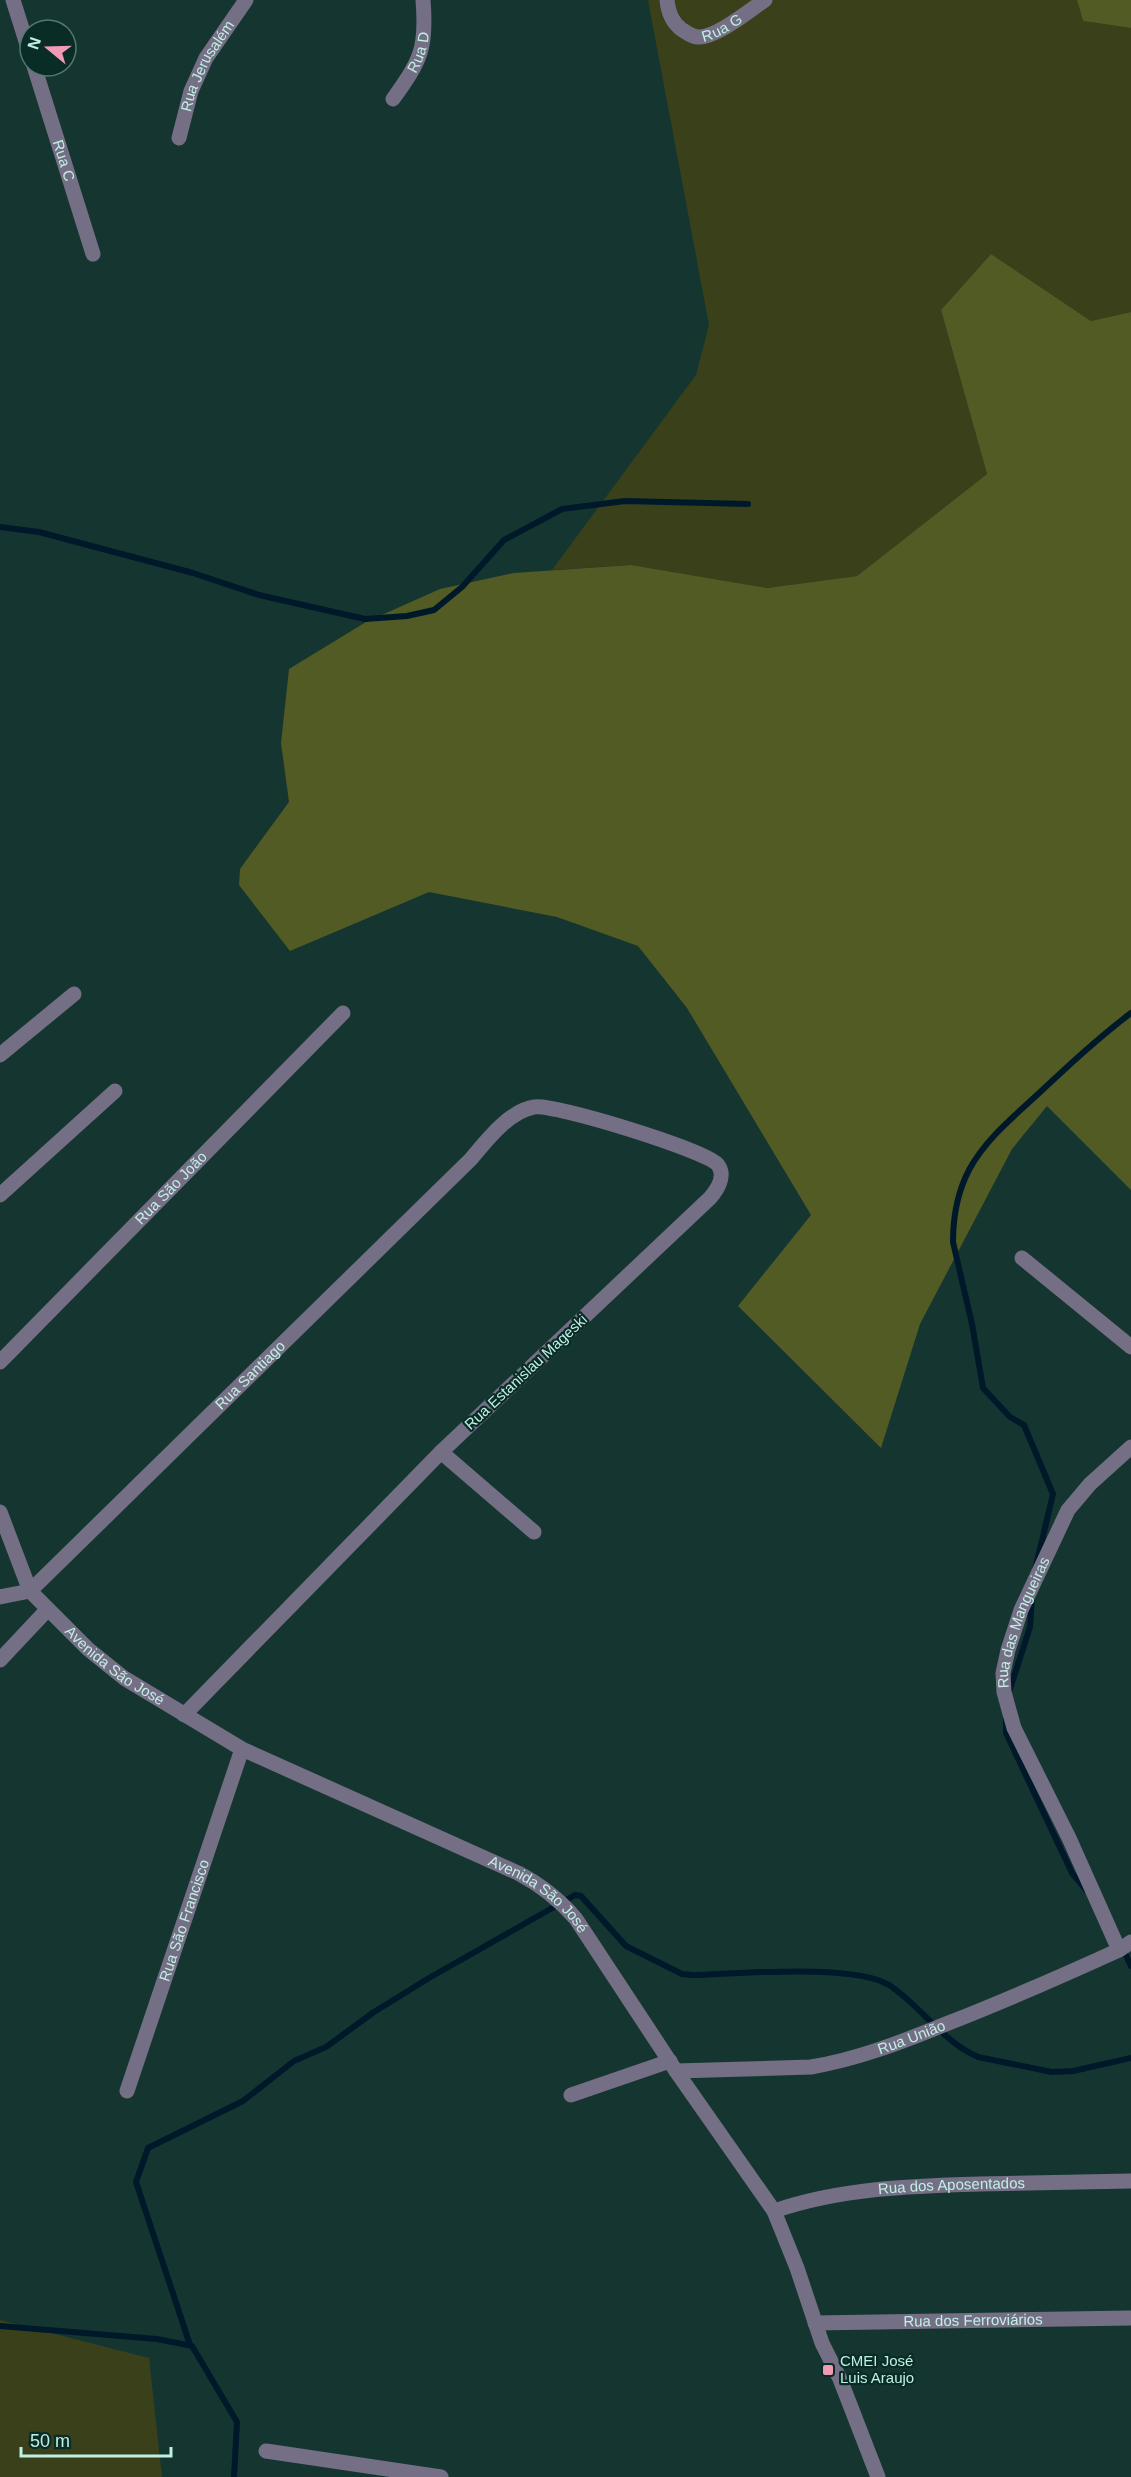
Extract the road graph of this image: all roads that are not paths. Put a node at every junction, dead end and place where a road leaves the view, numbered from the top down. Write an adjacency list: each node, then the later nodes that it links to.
1 (5, 0): 7 (street)
2 (13, 0): 8 (street)
3 (246, 0): 11 (street, Rua Jerusalém)
4 (423, 0): 10 (street, Rua D)
5 (667, 0): 6 (street, Rua G)
6 (765, 0)
7 (0, 1)
8 (19, 18)
9 (38, 78): 12 (street, Rua C)
10 (393, 99)
11 (179, 138)
12 (93, 254)
13 (74, 994): 15 (street)
14 (343, 1013): 21 (street, Rua São João)
15 (0, 1055)
16 (115, 1091): 18 (street)
17 (534, 1107): 23 (street, Rua Estanislau Mageski); 26 (street, Rua Santiago)
18 (0, 1195)
19 (1022, 1258): 20 (street)
20 (1131, 1347)
21 (0, 1362)
22 (1131, 1447): 32 (street, Rua das Mangueiras)
23 (441, 1452): 25 (street); 30 (street, Rua Estanislau Mageski)
24 (0, 1512): 26 (street, Avenida São José)
25 (534, 1532)
26 (30, 1591): 27 (street); 28 (street, Avenida São José)
27 (0, 1597)
28 (47, 1610): 29 (street); 30 (street, Avenida São José)
29 (0, 1660)
30 (184, 1715): 31 (street, Avenida São José)
31 (242, 1749): 33 (street, Avenida São José); 34 (street, Rua São Francisco)
32 (1125, 1946): 33 (street, Rua União)
33 (673, 2066): 35 (street, Rua União); 37 (street, Avenida São José)
34 (127, 2091)
35 (571, 2095)
36 (1131, 2181): 37 (street, Rua dos Aposentados)
37 (774, 2211): 39 (street, Avenida São José)
38 (1131, 2318): 39 (street, Rua dos Ferroviários)
39 (815, 2323): 42 (street, Avenida São José)
40 (266, 2451): 41 (street)
41 (441, 2477)
42 (878, 2477)

